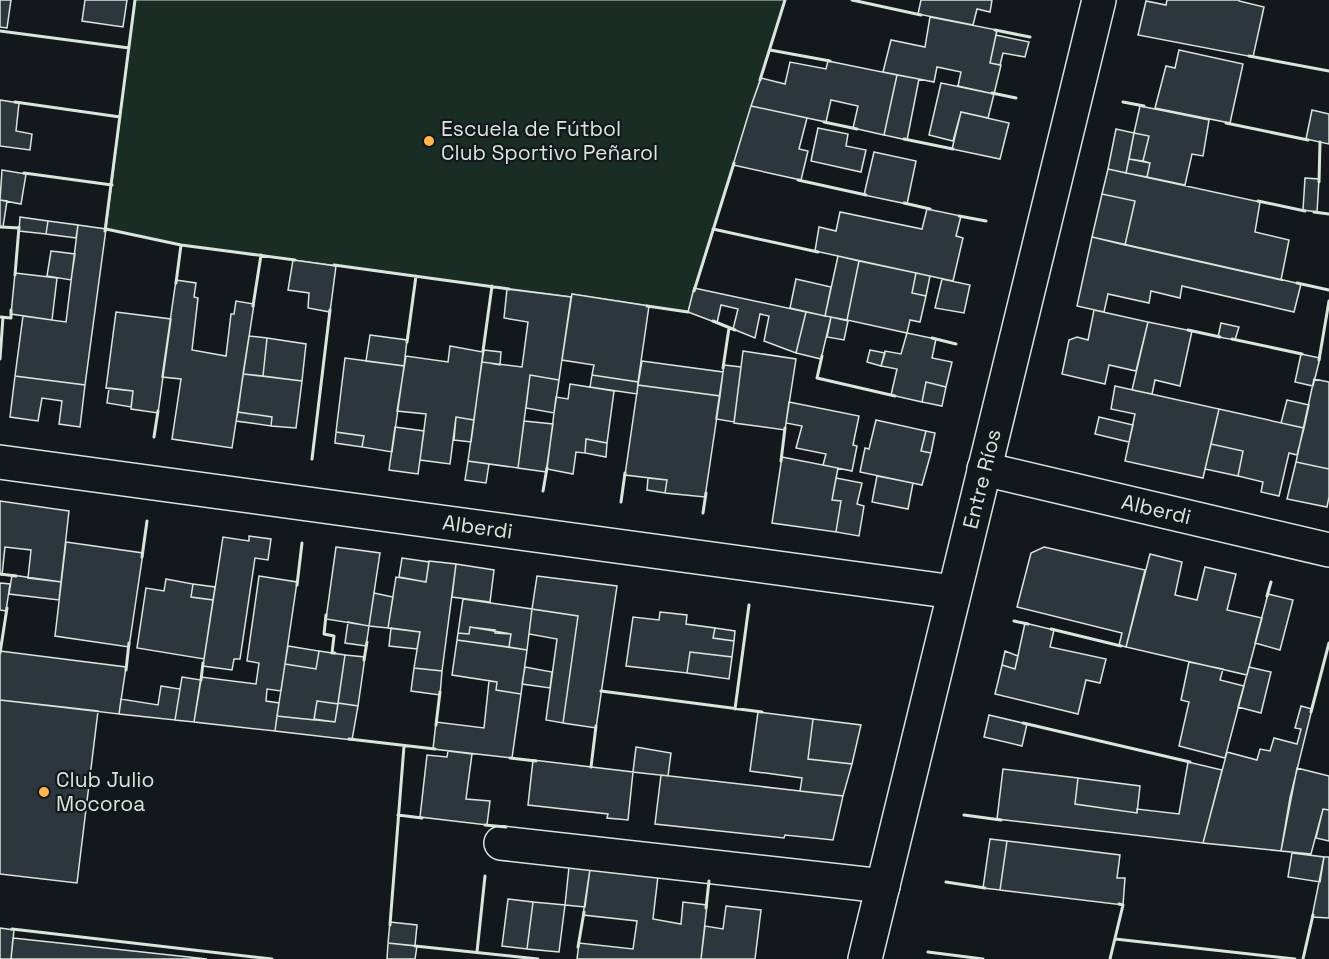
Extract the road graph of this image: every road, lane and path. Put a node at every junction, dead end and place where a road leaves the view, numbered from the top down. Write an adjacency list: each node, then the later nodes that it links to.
1 (1099, 0): 3 (street, Entre Ríos)
2 (0, 462): 5 (street, Alberdi)
3 (984, 469): 4 (street, Alberdi); 5 (street, Entre Ríos)
4 (1329, 550)
5 (954, 592): 7 (street, Entre Ríos)
6 (501, 843): 7 (street)
7 (883, 886): 8 (street, Entre Ríos)
8 (865, 959)

